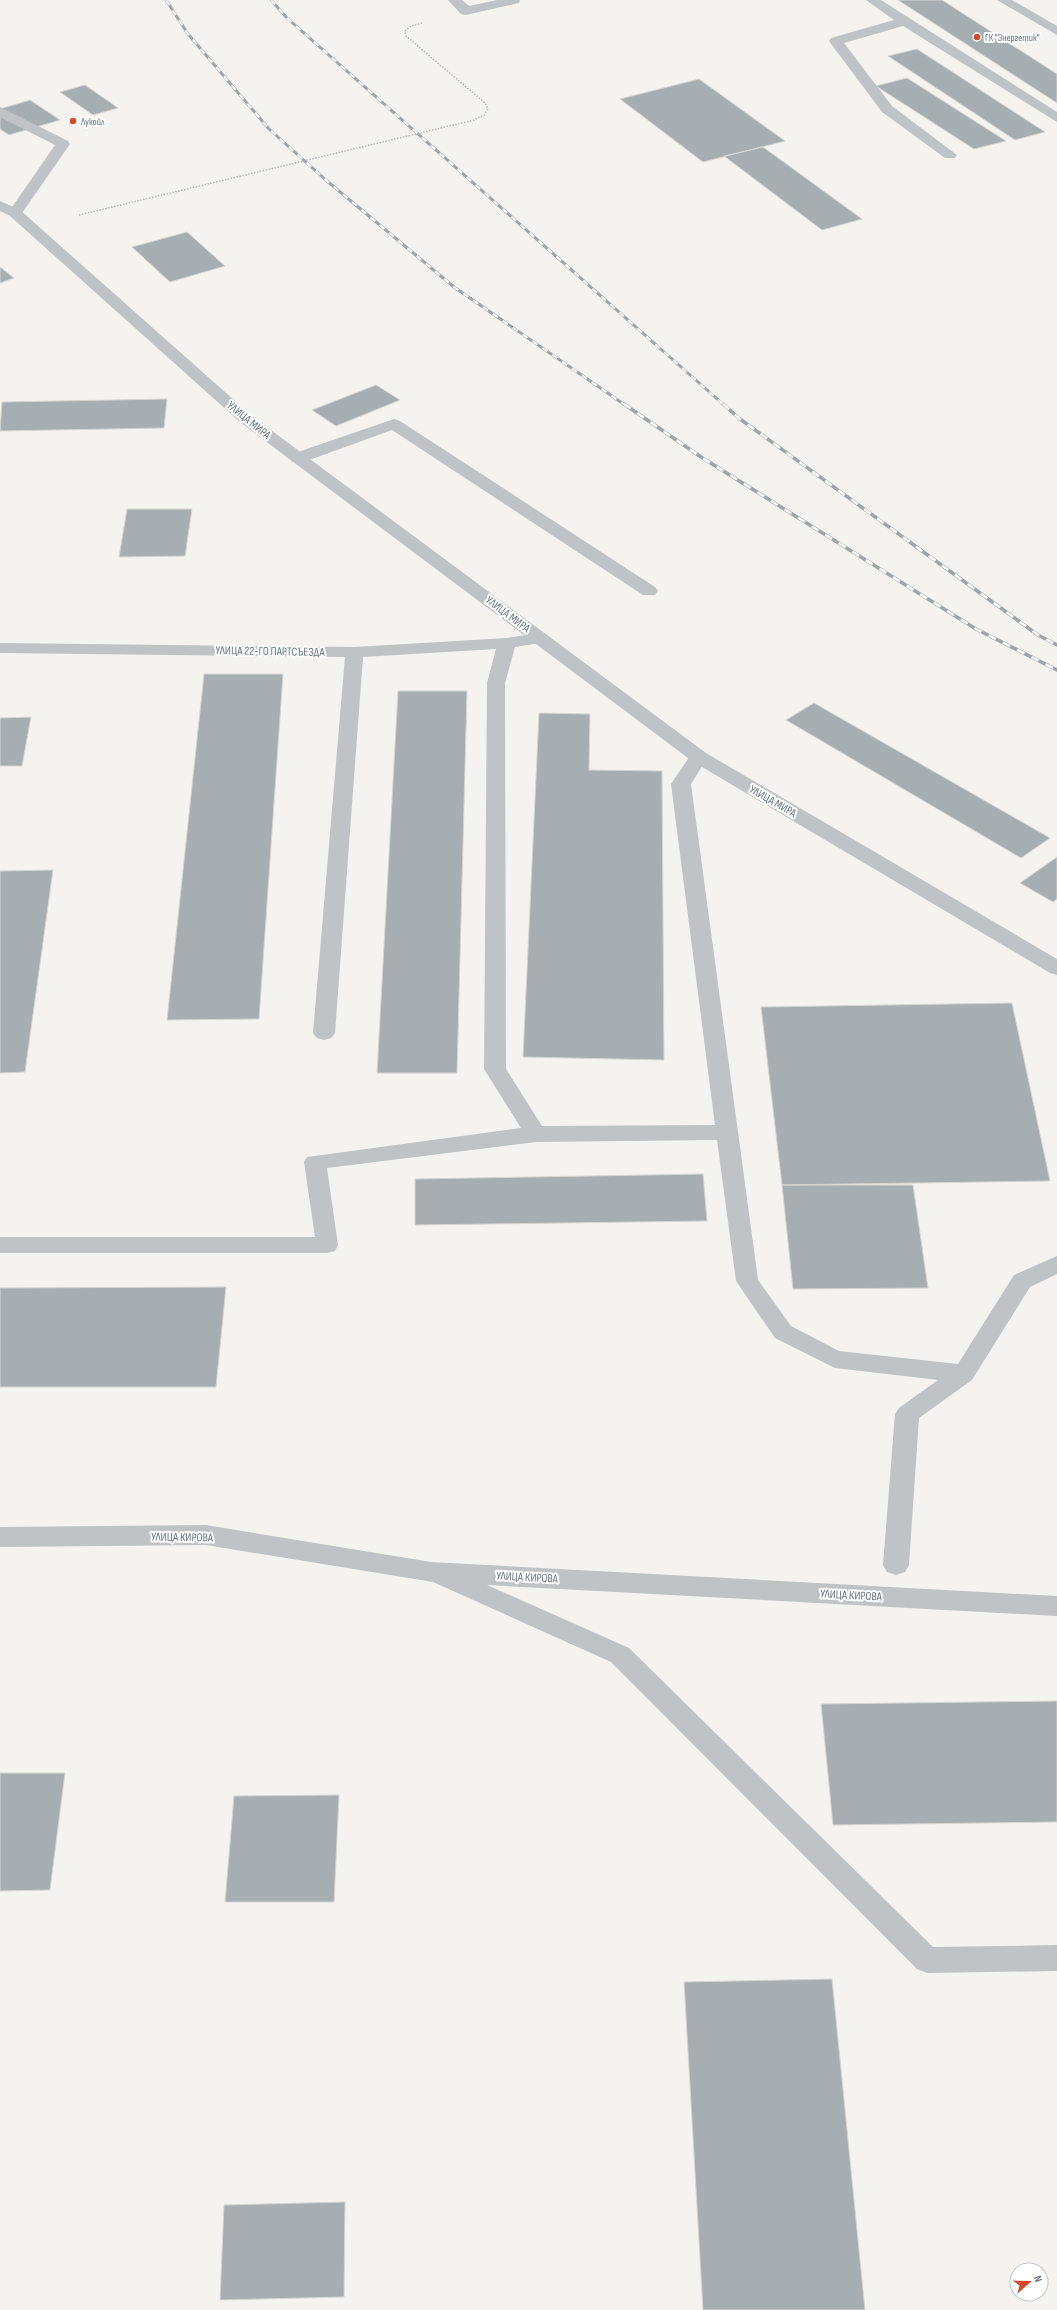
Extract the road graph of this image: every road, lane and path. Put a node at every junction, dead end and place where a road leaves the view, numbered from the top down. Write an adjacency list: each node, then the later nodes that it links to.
1 (454, 0): 5 (street)
2 (514, 0): 5 (street)
3 (872, 0): 6 (street)
4 (1003, 0): 7 (street)
5 (466, 11): 12 (path)
6 (905, 21): 9 (street); 10 (street)
7 (1057, 31)
8 (0, 111): 11 (street)
9 (1057, 118)
10 (950, 155)
11 (7, 209): 12 (street, УЛИЦА МИРА)
12 (30, 227): 13 (street, УЛИЦА МИРА)
13 (298, 458): 14 (street); 15 (street, УЛИЦА МИРА)
14 (649, 591)
15 (540, 638): 16 (street, УЛИЦА 22-ГО ПАРТСЪЕЗДА); 19 (street, УЛИЦА МИРА)
16 (507, 643): 18 (street, УЛИЦА 22-ГО ПАРТСЪЕЗДА); 23 (street)
17 (0, 648): 18 (street, УЛИЦА 22-ГО ПАРТСЪЕЗДА)
18 (354, 652): 21 (street)
19 (699, 757): 20 (street, УЛИЦА МИРА); 22 (street)
20 (1057, 968)
21 (324, 1033)
22 (726, 1132): 23 (street); 26 (street)
23 (536, 1134): 24 (street)
24 (0, 1245)
25 (1057, 1264): 26 (street)
26 (964, 1374): 28 (street)
27 (0, 1537): 29 (street, УЛИЦА КИРОВА)
28 (896, 1565)
29 (431, 1572): 30 (street, УЛИЦА КИРОВА); 31 (street)
30 (1057, 1606)
31 (1057, 1958)

